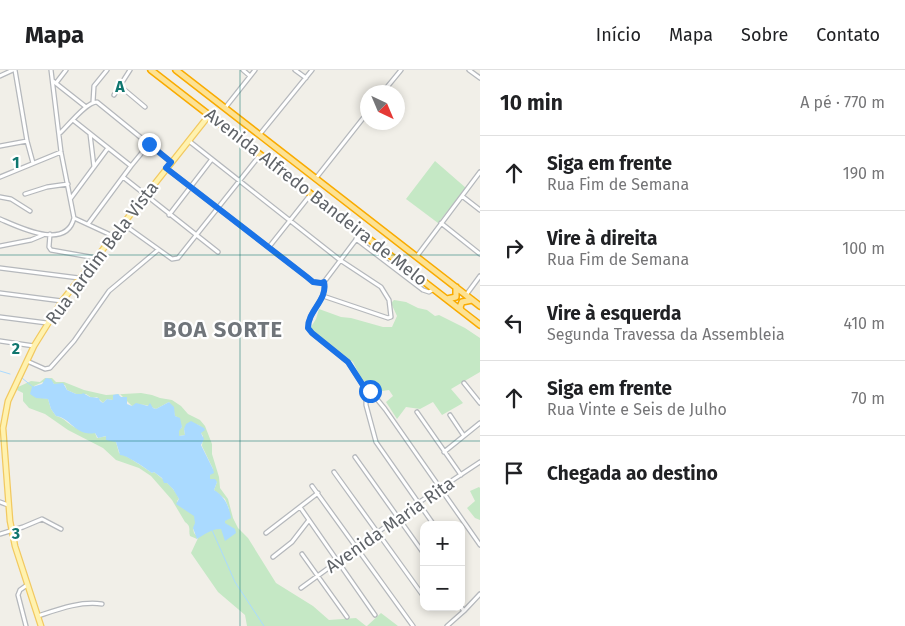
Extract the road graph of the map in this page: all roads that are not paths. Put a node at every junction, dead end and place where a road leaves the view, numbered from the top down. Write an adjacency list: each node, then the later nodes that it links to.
1 (14, 70): 15 (street); 33 (street)
2 (51, 70): 19 (street)
3 (66, 70): 19 (street)
4 (107, 70): 23 (street)
5 (130, 70): 21 (street)
6 (151, 70): 27 (highway, Avenida Alfredo Bandeira de Melo)
7 (176, 70): 14 (highway, Avenida Alfredo Bandeira de Melo)
8 (243, 70): 16 (street)
9 (255, 70): 16 (street)
10 (295, 70): 17 (street)
11 (312, 70): 17 (street)
12 (401, 70): 20 (street)
13 (470, 70): 18 (street)
14 (183, 72): 26 (highway, Avenida Alfredo Bandeira de Melo)
15 (0, 76)
16 (250, 76): 26 (street)
17 (306, 78): 32 (street)
18 (480, 78)
19 (54, 82): 24 (street); 31 (street)
20 (389, 85)
21 (120, 86): 22 (street); 25 (street)
22 (114, 95)
23 (93, 102): 24 (street); 35 (street)
24 (86, 107): 28 (street)
25 (145, 107)
26 (225, 108): 32 (highway, Avenida Alfredo Bandeira de Melo)
27 (210, 114): 34 (main road, Rua Jardim Bela Vista); 39 (highway, Avenida Alfredo Bandeira de Melo)
28 (73, 120): 30 (street); 31 (street)
29 (360, 122): 49 (street)
30 (90, 133): 37 (street); 44 (street)
31 (59, 134): 38 (street)
32 (260, 134): 49 (highway, Avenida Alfredo Bandeira de Melo)
33 (26, 141): 36 (street); 42 (street)
34 (189, 141): 40 (street); 41 (main road, Rua Jardim Bela Vista)
35 (149, 144): 41 (street); 43 (street)
36 (0, 146)
37 (108, 148): 43 (street); 44 (street)
38 (61, 152): 42 (street); 51 (street)
39 (260, 154): 50 (street); 54 (highway, Avenida Alfredo Bandeira de Melo)
40 (212, 159): 50 (street); 52 (street)
41 (171, 162): 45 (main road, Rua Jardim Bela Vista)
42 (33, 163): 47 (street)
43 (131, 166): 48 (street)
44 (94, 167): 58 (street)
45 (166, 168): 52 (street); 56 (main road, Rua Jardim Bela Vista)
46 (480, 172): 57 (street)
47 (0, 176)
48 (123, 177): 56 (street); 67 (street)
49 (316, 178): 80 (highway, Avenida Alfredo Bandeira de Melo)
50 (240, 181): 59 (street); 65 (street)
51 (68, 184): 53 (street); 58 (street)
52 (190, 187): 59 (street); 62 (street)
53 (25, 194)
54 (311, 194): 65 (street); 69 (highway, Avenida Alfredo Bandeira de Melo)
55 (0, 196): 61 (street)
56 (146, 196): 62 (street); 68 (main road, Rua Jardim Bela Vista)
57 (462, 196): 60 (street); 66 (street)
58 (71, 198): 63 (street)
59 (218, 208): 73 (street); 76 (street)
60 (480, 210)
61 (30, 211)
62 (169, 215): 73 (street)
63 (74, 218): 67 (street); 71 (street)
64 (0, 219): 70 (street)
65 (290, 220): 76 (street); 82 (street)
66 (441, 223): 79 (street); 80 (street)
67 (88, 224): 72 (street)
68 (123, 224): 72 (main road, Rua Jardim Bela Vista); 77 (street)
69 (361, 232): 74 (street); 88 (highway, Avenida Alfredo Bandeira de Melo)
70 (43, 234): 71 (street); 75 (street)
71 (50, 234): 81 (street)
72 (113, 236): 81 (main road, Rua Jardim Bela Vista)
73 (197, 236): 77 (street); 78 (street)
74 (356, 239): 82 (street); 88 (street)
75 (0, 246)
76 (268, 247): 86 (street)
77 (158, 250): 102 (street)
78 (218, 252)
79 (480, 254)
80 (417, 256): 87 (highway, Avenida Alfredo Bandeira de Melo)
81 (96, 258): 85 (main road, Rua Jardim Bela Vista)
82 (340, 260): 86 (street); 91 (street)
83 (0, 268): 85 (street)
84 (480, 276): 90 (street)
85 (80, 278): 94 (main road, Rua Jardim Bela Vista)
86 (324, 282): 91 (street)
87 (456, 287): 90 (highway, Avenida Alfredo Bandeira de Melo); 92 (highway)
88 (434, 289): 92 (highway, Avenida Alfredo Bandeira de Melo)
89 (0, 293): 94 (street)
90 (466, 295): 93 (highway, Avenida Alfredo Bandeira de Melo)
91 (323, 296): 104 (street)
92 (446, 299): 96 (highway, Avenida Alfredo Bandeira de Melo)
93 (473, 300): 95 (highway, Avenida Alfredo Bandeira de Melo); 96 (highway)
94 (62, 301): 98 (main road, Rua Jardim Bela Vista)
95 (480, 306)
96 (461, 310): 99 (highway, Avenida Alfredo Bandeira de Melo)
97 (0, 317): 98 (street)
98 (47, 323): 101 (main road, Rua Jardim Bela Vista)
99 (480, 325)
100 (0, 341): 101 (street)
101 (34, 346): 102 (main road, Rua Jardim Bela Vista)
102 (26, 361): 109 (main road, Rua Jardim Bela Vista)
103 (464, 383): 105 (street)
104 (366, 390): 117 (street); 120 (street)
105 (480, 403)
106 (417, 412): 111 (street)
107 (450, 415): 110 (street)
108 (480, 423): 110 (street)
109 (1, 428): 121 (main road, Rua Jardim Bela Vista)
110 (464, 436): 111 (street)
111 (444, 452): 115 (street)
112 (355, 457): 123 (street)
113 (480, 462): 115 (street, Avenida Maria Rita)
114 (334, 472): 129 (street)
115 (460, 475): 117 (street, Avenida Maria Rita)
116 (312, 486): 118 (street)
117 (441, 488): 120 (street, Avenida Maria Rita); 131 (street)
118 (318, 493): 122 (street); 132 (street)
119 (0, 502): 121 (street)
120 (418, 503): 123 (street, Avenida Maria Rita); 125 (street)
121 (8, 505): 127 (main road, Rua Jardim Bela Vista)
122 (300, 507): 124 (street); 128 (street)
123 (398, 518): 129 (street, Avenida Maria Rita); 133 (street)
124 (309, 520): 135 (street); 136 (street)
125 (431, 521)
126 (61, 529): 127 (street)
127 (12, 530): 130 (street); 138 (main road, Rua Jardim Bela Vista)
128 (266, 533)
129 (378, 533): 132 (street, Avenida Maria Rita); 140 (street)
130 (0, 534)
131 (480, 545)
132 (358, 548): 136 (street, Avenida Maria Rita); 150 (street)
133 (420, 548)
134 (302, 554): 137 (street)
135 (273, 558)
136 (338, 561): 137 (street, Avenida Maria Rita); 145 (street)
137 (318, 576): 139 (street, Avenida Maria Rita); 147 (street)
138 (27, 584): 146 (main road, Rua Jardim Bela Vista); 148 (street)
139 (302, 588)
140 (420, 591)
141 (480, 594): 143 (street)
142 (102, 604): 146 (street)
143 (465, 610)
144 (464, 611): 151 (street)
145 (375, 615)
146 (38, 616): 149 (main road, Rua Jardim Bela Vista)
147 (347, 617)
148 (26, 626)
149 (41, 626)
150 (413, 626)
151 (447, 626)

